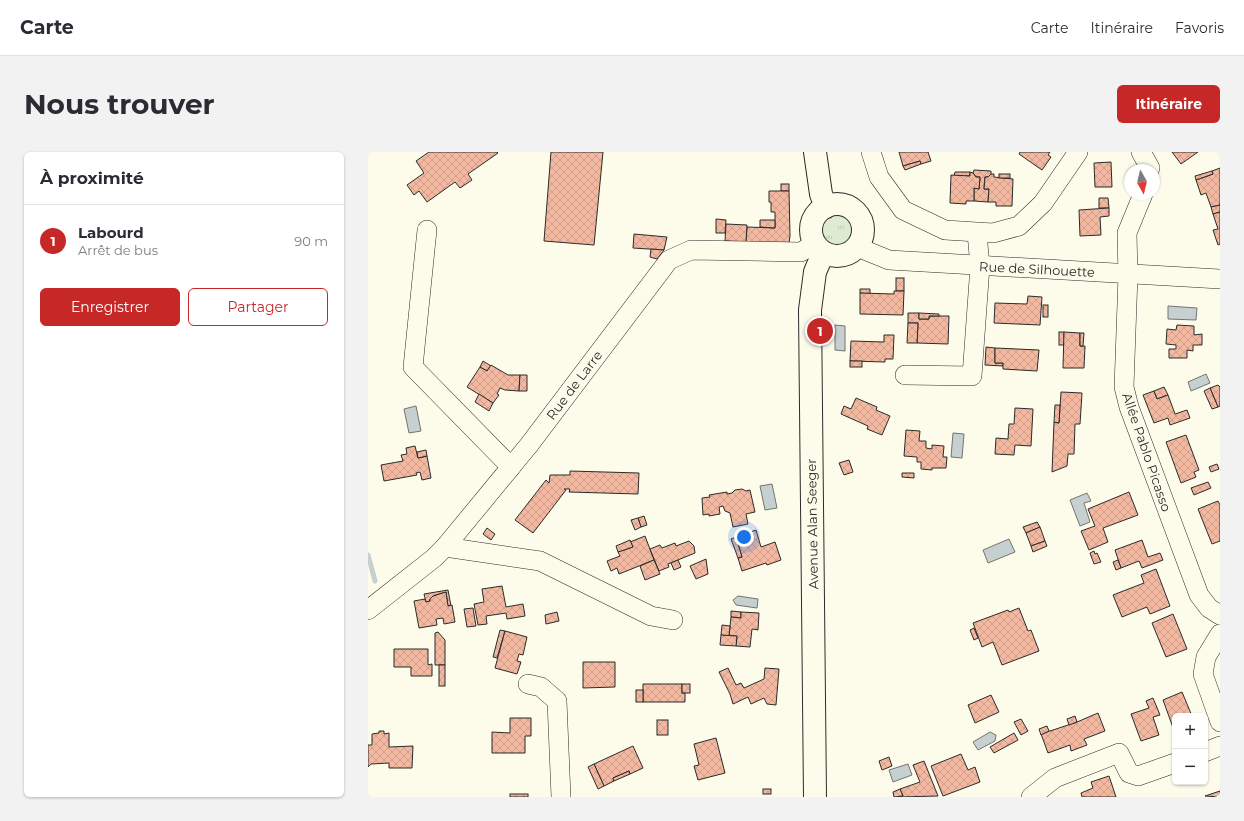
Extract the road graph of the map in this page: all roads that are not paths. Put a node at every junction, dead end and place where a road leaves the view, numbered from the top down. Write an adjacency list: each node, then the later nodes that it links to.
1 (815, 152): 7 (main road)
2 (871, 152): 9 (street)
3 (1078, 152): 9 (street)
4 (1141, 152): 5 (street)
5 (1148, 164)
6 (1141, 200): 13 (street, Allée Pablo Picasso)
7 (826, 207): 10 (main road); 11 (main road)
8 (427, 230): 16 (street)
9 (977, 233): 12 (street)
10 (857, 247): 11 (main road); 12 (street, Rue de Silhouette)
11 (818, 248): 16 (street, Rue de Larre); 28 (main road, Avenue Alan Seeger)
12 (980, 266): 13 (street, Rue de Silhouette); 15 (street)
13 (1128, 275): 14 (street, Rue de Silhouette); 19 (street, Allée Pablo Picasso)
14 (1220, 279)
15 (905, 375)
16 (511, 467): 17 (street, Rue de Larre)
17 (445, 547): 18 (street, Rue de Larre); 20 (street)
18 (368, 610)
19 (1220, 615)
20 (673, 620)
21 (1220, 634): 23 (street)
22 (528, 684): 27 (street)
23 (1220, 722)
24 (1220, 746): 25 (street)
25 (1208, 751)
26 (1172, 764): 29 (street)
27 (561, 797)
28 (815, 797)
29 (1031, 797)

